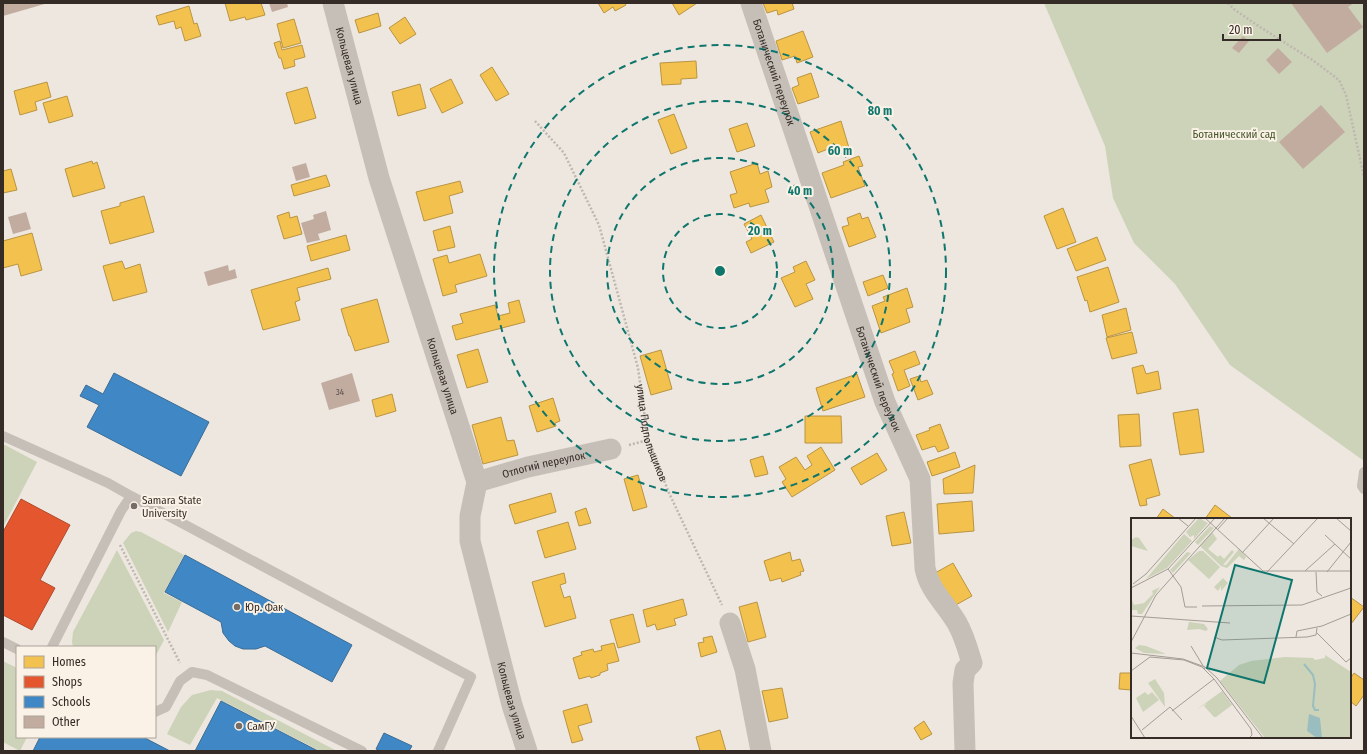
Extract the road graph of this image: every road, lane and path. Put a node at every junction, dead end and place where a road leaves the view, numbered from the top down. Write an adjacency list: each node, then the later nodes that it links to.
1 (333, 3): 9 (street, Кольцевая улица)
2 (751, 3): 23 (street, Ботанический переулок)
3 (1228, 3): 5 (path)
4 (535, 121): 13 (path, улица Подпольщиков)
5 (1364, 177)
6 (3, 436): 11 (lane)
7 (611, 449): 9 (street, Отлогий переулок)
8 (1364, 472): 10 (lane)
9 (477, 482): 21 (street, Кольцевая улица)
10 (1364, 489)
11 (130, 496): 12 (lane); 20 (lane)
12 (112, 529): 15 (lane); 17 (path)
13 (730, 623): 22 (street)
14 (3, 642): 16 (lane)
15 (53, 646)
16 (16, 648)
17 (187, 676): 18 (lane); 19 (lane)
18 (156, 712)
19 (362, 751)
20 (438, 751)
21 (527, 751)
22 (761, 751)
23 (965, 751)

